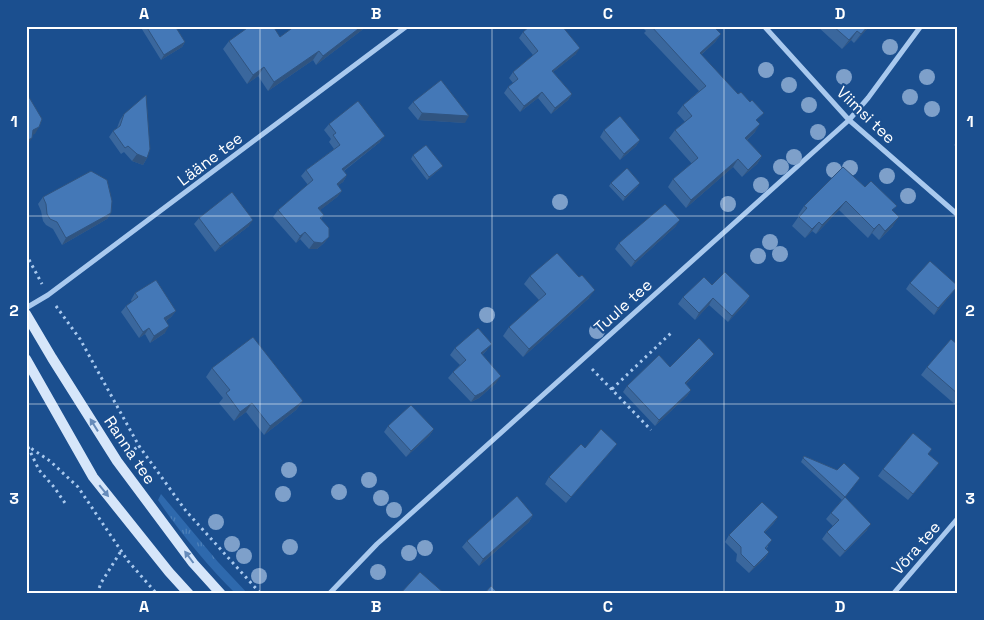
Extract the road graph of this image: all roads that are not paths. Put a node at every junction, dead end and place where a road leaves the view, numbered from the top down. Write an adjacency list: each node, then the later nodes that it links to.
1 (407, 26): 6 (street, Lääne tee)
2 (764, 26): 4 (street, Viimsi tee)
3 (921, 26): 4 (street, Tuule tee)
4 (849, 120): 5 (street, Viimsi tee); 12 (street, Tuule tee)
5 (958, 215)
6 (26, 308)
7 (26, 314): 11 (main road, Ranna tee, one-way to 7)
8 (26, 359): 10 (main road, one-way to 10)
9 (958, 518): 13 (street, Võra tee)
10 (189, 594)
11 (221, 594)
12 (329, 594)
13 (893, 594)

